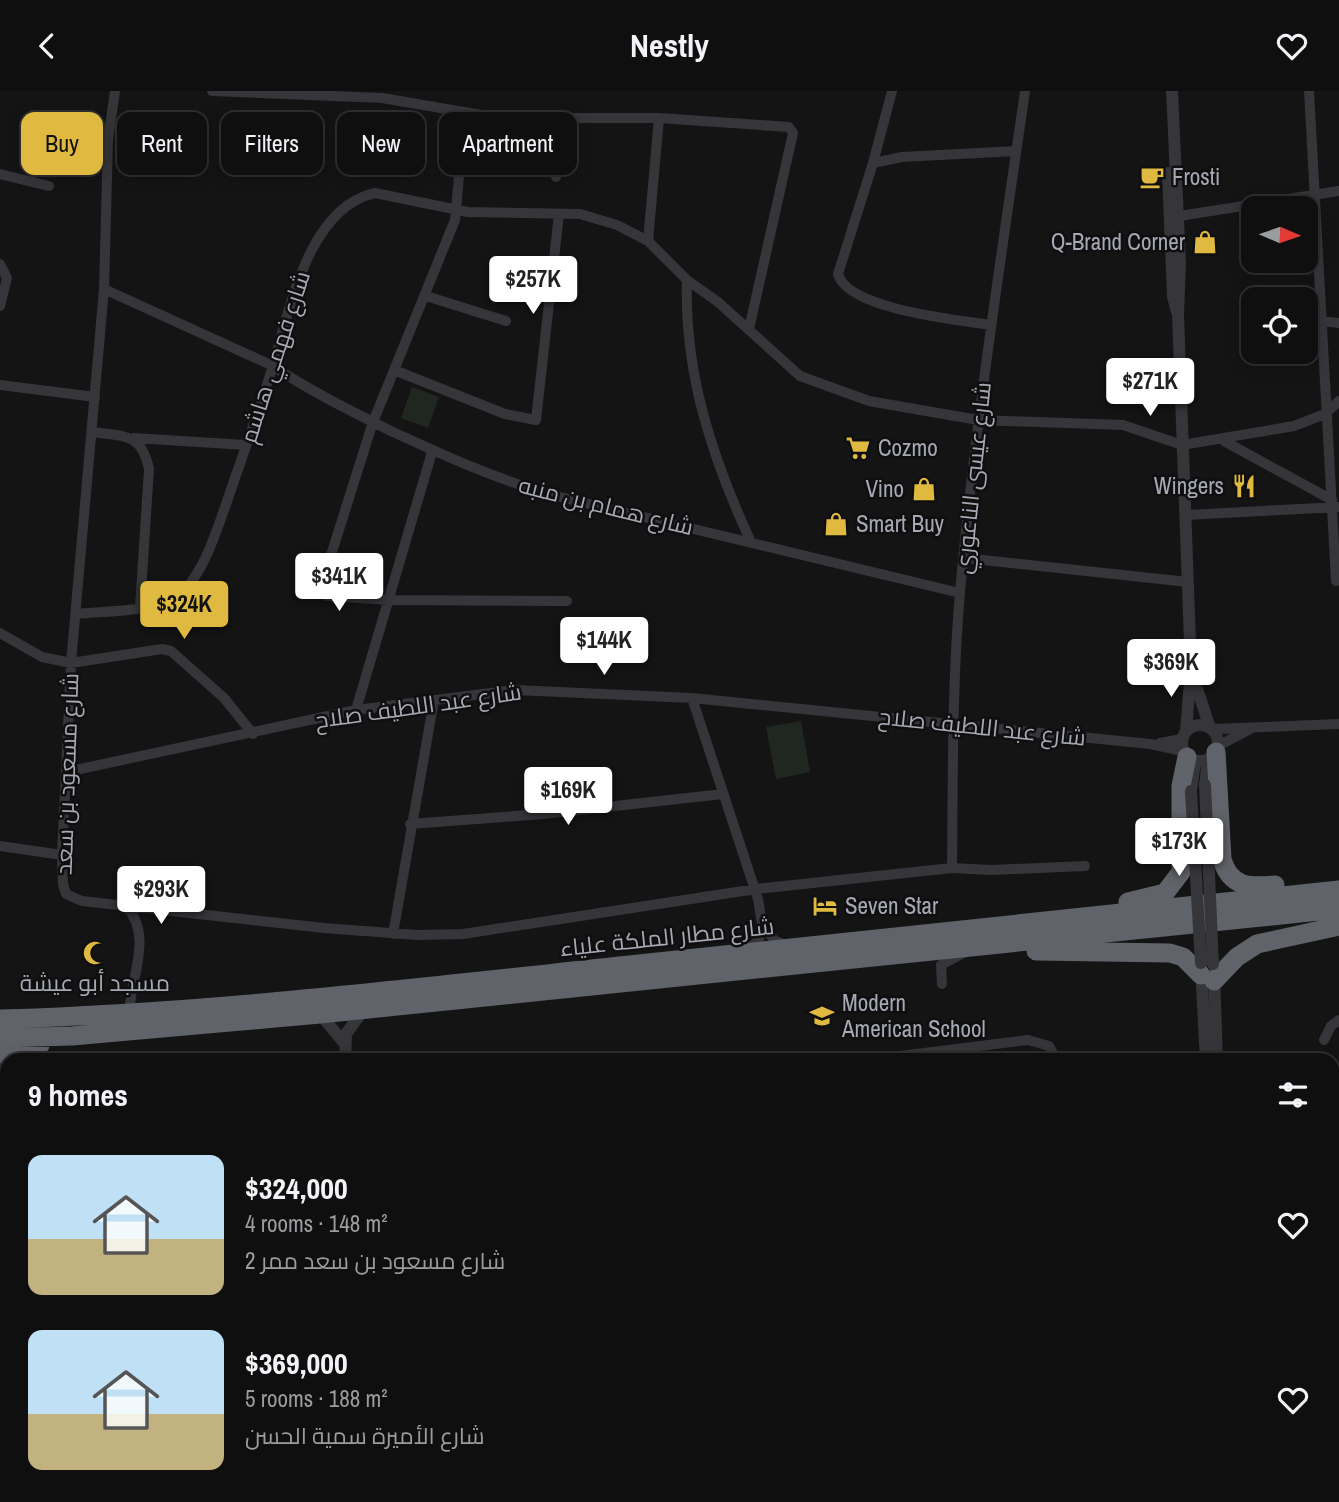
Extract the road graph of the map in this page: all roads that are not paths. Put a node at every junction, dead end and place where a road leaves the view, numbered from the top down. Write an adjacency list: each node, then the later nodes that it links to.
1 (116, 91): 26 (street, شارع مسعود بن سعد)
2 (212, 91): 8 (street)
3 (892, 91): 12 (street)
4 (1025, 91): 11 (street, شارع عيسى الناعوري)
5 (1164, 91): 21 (street)
6 (1172, 91): 21 (street)
7 (1309, 91): 17 (street)
8 (465, 112)
9 (659, 118): 10 (street); 22 (street); 33 (street)
10 (577, 119)
11 (1016, 151): 12 (street); 32 (street, شارع عيسى الناعوري)
12 (873, 163): 32 (street)
13 (0, 174): 15 (street)
14 (460, 175): 19 (street)
15 (49, 186)
16 (1339, 191): 17 (street)
17 (1313, 196)
18 (1241, 207): 21 (street)
19 (457, 210): 20 (street, شارع فهمي هاشم); 27 (street); 34 (street, شارع فهمي هاشم)
20 (559, 214): 22 (street, شارع فهمي هاشم); 35 (street)
21 (1174, 217): 46 (street)
22 (648, 241): 25 (street, شارع فهمي هاشم)
23 (0, 264): 28 (street)
24 (1318, 273): 30 (street)
25 (687, 280): 33 (street, شارع فهمي هاشم); 50 (street)
26 (104, 289): 34 (street, شارع همام بن منبه); 37 (street, شارع مسعود بن سعد)
27 (426, 296): 29 (street); 35 (street)
28 (0, 306)
29 (506, 321)
30 (1321, 321): 31 (street); 39 (street)
31 (1339, 324)
32 (991, 325): 40 (street, شارع عيسى الناعوري)
33 (749, 329): 40 (street, شارع فهمي هاشم)
34 (273, 366): 41 (street, شارع همام بن منبه); 45 (street, شارع فهمي هاشم)
35 (394, 370): 41 (street)
36 (0, 385): 37 (street)
37 (95, 397): 42 (street, شارع مسعود بن سعد)
38 (1339, 401): 39 (street)
39 (1325, 414): 44 (street); 48 (street)
40 (978, 420): 46 (street, شارع فهمي هاشم); 51 (street, شارع عيسى الناعوري)
41 (373, 422): 47 (street, شارع همام بن منبه); 55 (street)
42 (92, 432): 43 (street); 58 (street, شارع مسعود بن سعد)
43 (131, 437): 45 (street); 57 (street)
44 (1224, 440): 46 (street); 48 (street)
45 (246, 445): 57 (street, شارع فهمي هاشم)
46 (1182, 445): 49 (street)
47 (432, 452): 50 (street, شارع همام بن منبه); 55 (street)
48 (1334, 504): 49 (street); 52 (street)
49 (1186, 515): 53 (street)
50 (750, 540): 54 (street, شارع همام بن منبه)
51 (964, 558): 53 (street); 54 (street, شارع عيسى الناعوري)
52 (1336, 581)
53 (1188, 582): 61 (street)
54 (960, 593): 65 (street, شارع عيسى الناعوري)
55 (389, 600): 56 (street); 64 (street)
56 (567, 601)
57 (140, 607): 58 (street, شارع فهمي هاشم)
58 (76, 614): 60 (street, شارع مسعود بن سعد)
59 (0, 633): 60 (street)
60 (71, 663): 69 (street); 72 (street, شارع مسعود بن سعد)
61 (1191, 669): 68 (street); 70 (street)
62 (692, 698): 63 (street, شارع عبد اللطيف صلاح); 65 (street, شارع عبد اللطيف صلاح); 73 (street)
63 (434, 700): 64 (street, شارع عبد اللطيف صلاح); 74 (street)
64 (356, 710): 69 (street, شارع عبد اللطيف صلاح)
65 (952, 723): 70 (street, شارع عبد اللطيف صلاح); 78 (street, شارع عيسى الناعوري)
66 (1339, 724): 67 (street)
67 (1252, 728): 68 (street); 71 (street)
68 (1211, 729): 70 (street); 71 (street)
69 (253, 734): 72 (street, شارع عبد اللطيف صلاح)
70 (1187, 748): 71 (street); 87 (highway); 93 (street, bridge)
71 (1214, 753): 79 (highway); 93 (street, bridge)
72 (66, 772): 76 (street, شارع مسعود بن سعد)
73 (723, 794): 74 (street); 80 (street)
74 (410, 824): 86 (street)
75 (0, 846): 76 (street)
76 (62, 855): 82 (street, شارع مسعود بن سعد)
77 (1085, 866): 78 (street, شارع مسعود بن سعد)
78 (952, 868): 80 (street, شارع مسعود بن سعد)
79 (1339, 880)
80 (756, 889): 84 (street); 86 (street, شارع مسعود بن سعد)
81 (1339, 890): 87 (highway, شارع مطار الملكة علياء)
82 (126, 906): 86 (street, شارع مسعود بن سعد); 97 (street)
83 (1339, 909): 87 (highway, شارع مطار الملكة علياء)
84 (762, 924): 88 (street); 89 (street)
85 (1339, 926): 93 (highway)
86 (393, 934)
87 (1006, 936): 89 (highway, شارع مطار الملكة علياء); 90 (highway, شارع مطار الملكة علياء); 93 (highway)
88 (751, 947): 89 (highway, شارع مطار الملكة علياء); 97 (highway, شارع مطار الملكة علياء)
89 (791, 948)
90 (978, 948): 91 (highway, شارع مطار الملكة علياء); 92 (street)
91 (902, 956): 92 (street); 96 (highway, شارع مطار الملكة علياء)
92 (941, 965): 94 (street)
93 (1207, 971): 110 (street); 111 (street)
94 (942, 984)
95 (0, 1007): 99 (highway)
96 (364, 1009): 98 (highway, شارع مطار الملكة علياء); 105 (street)
97 (129, 1014): 99 (highway, شارع مطار الملكة علياء)
98 (320, 1014): 102 (highway, شارع مطار الملكة علياء); 105 (street)
99 (65, 1017): 100 (highway, شارع مطار الملكة علياء)
100 (0, 1020)
101 (1339, 1020): 104 (street)
102 (72, 1036): 103 (highway, شارع مطار الملكة علياء); 106 (highway)
103 (0, 1038)
104 (1324, 1040)
105 (345, 1044): 107 (street)
106 (4, 1053)
107 (345, 1053)
108 (942, 1053): 109 (street)
109 (1053, 1053)
110 (1206, 1053)
111 (1216, 1053)

